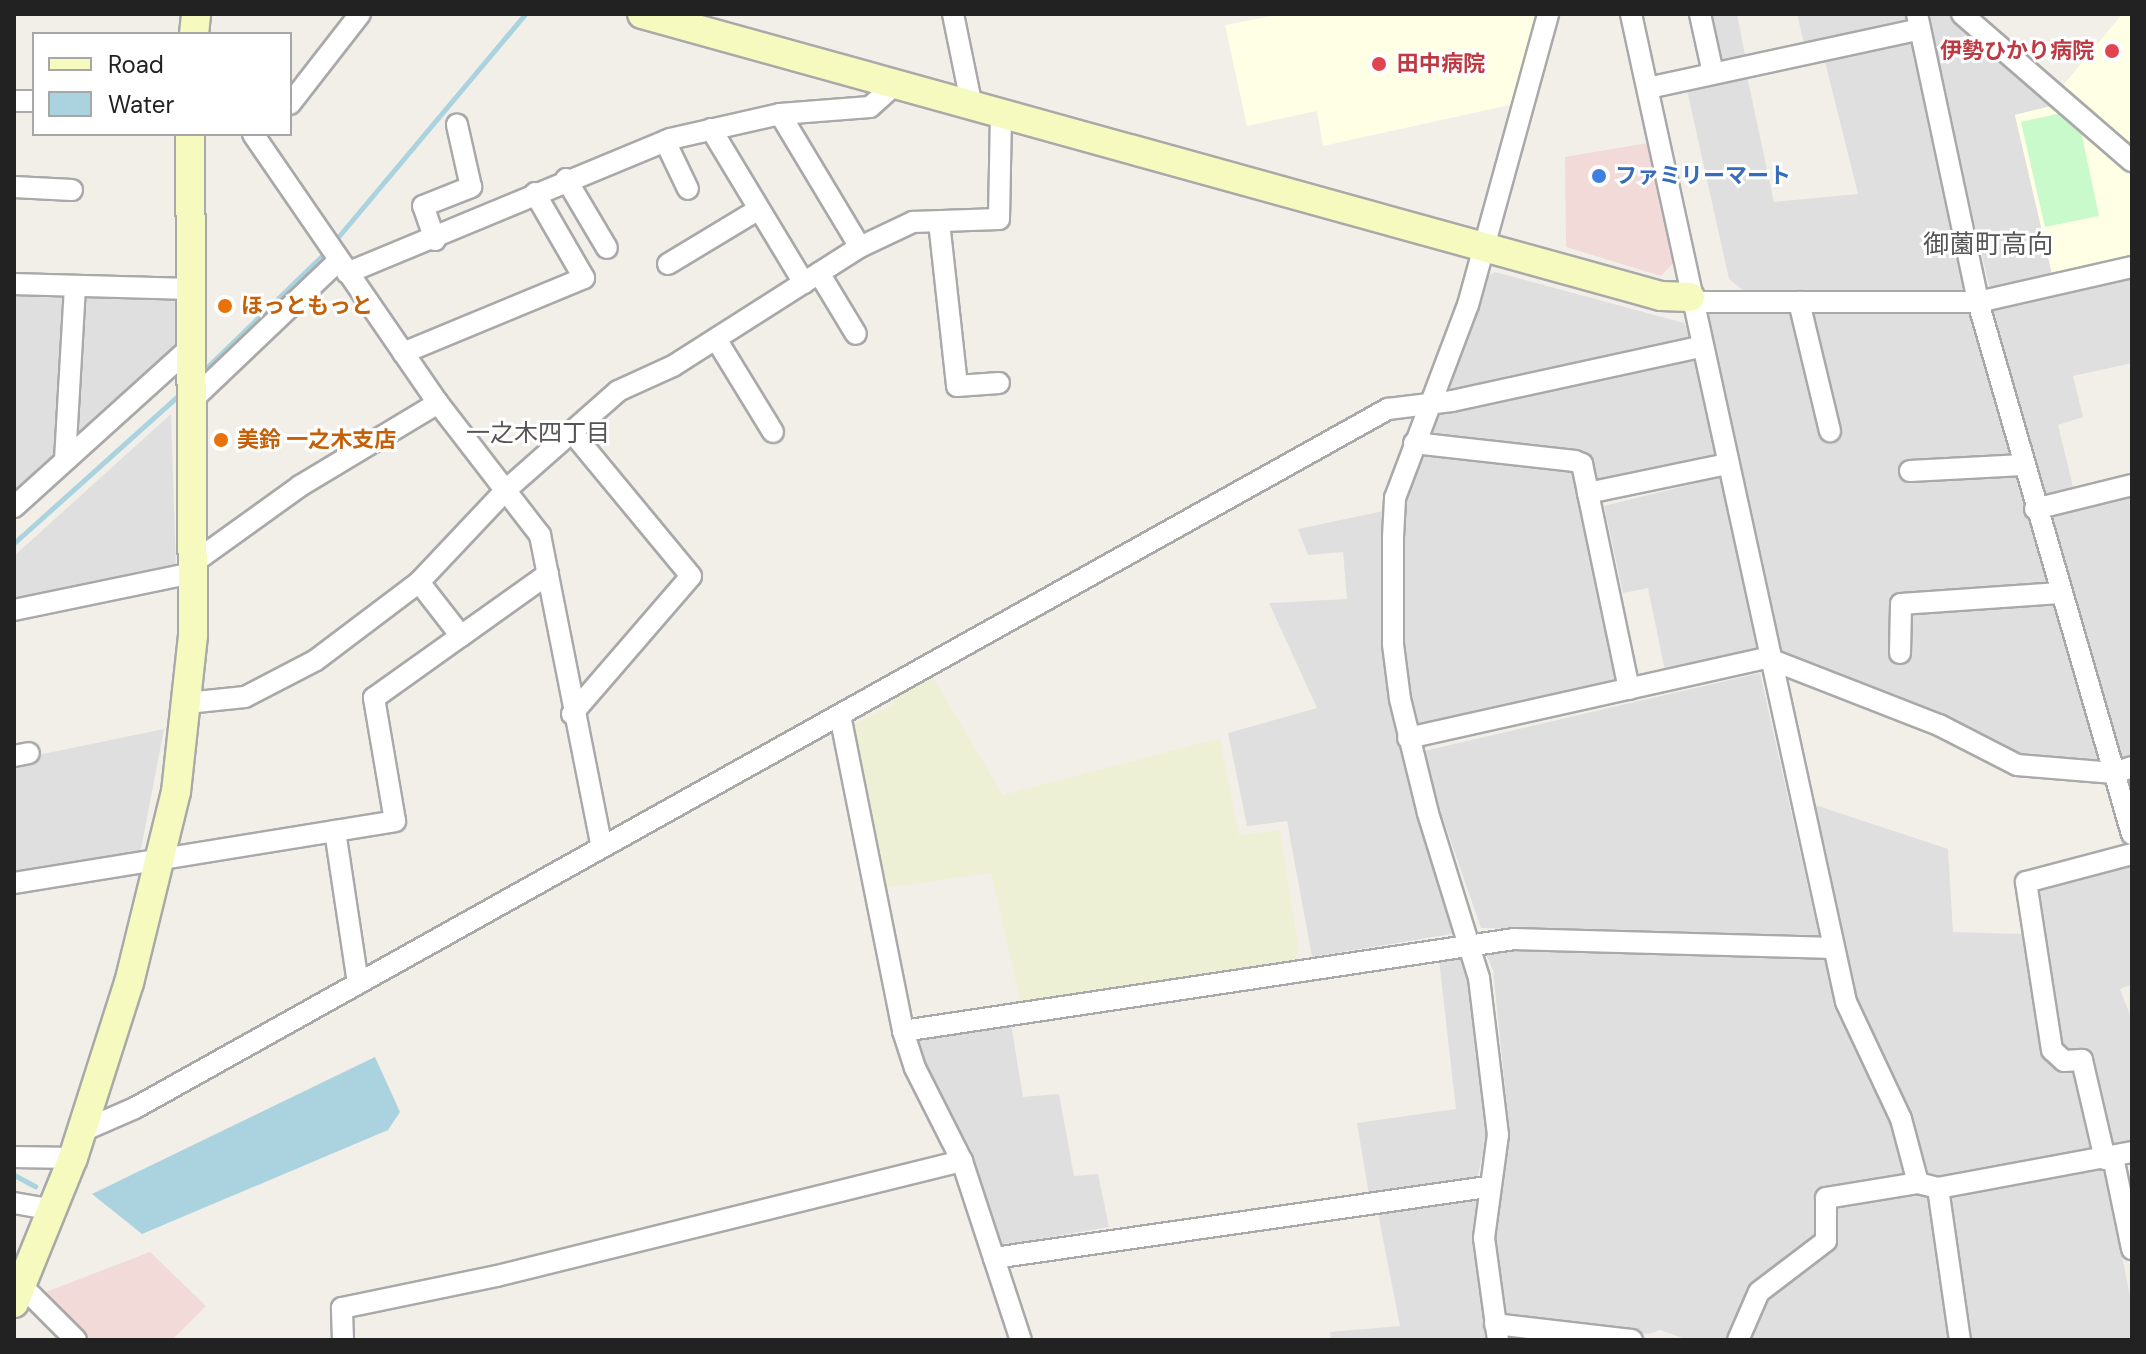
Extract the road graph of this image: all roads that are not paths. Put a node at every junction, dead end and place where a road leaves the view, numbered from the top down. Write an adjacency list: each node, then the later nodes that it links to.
1 (360, 14): 12 (street)
2 (953, 14): 13 (street)
3 (1548, 14): 30 (street)
4 (1631, 14): 11 (street)
5 (1700, 14): 9 (street)
6 (1962, 14): 21 (street)
7 (660, 16): 10 (street)
8 (1918, 22): 9 (street); 42 (street)
9 (1713, 73): 11 (street)
10 (897, 83): 13 (street); 15 (street)
11 (1648, 88): 40 (street)
12 (292, 101)
13 (971, 102): 14 (street)
14 (1001, 111): 28 (street); 30 (street)
15 (780, 114): 17 (street); 31 (street)
16 (457, 125): 29 (street)
17 (711, 129): 20 (street); 27 (street)
18 (190, 136): 39 (street)
19 (259, 137): 33 (street)
20 (665, 141): 22 (street); 24 (street)
21 (2132, 161)
22 (566, 179): 26 (street); 32 (street)
23 (14, 187): 25 (street)
24 (688, 189)
25 (72, 190)
26 (535, 193): 29 (street); 46 (street)
27 (759, 209): 34 (street); 36 (street)
28 (939, 222): 31 (street); 48 (street)
29 (435, 240): 33 (street)
30 (1485, 245): 40 (street); 50 (street)
31 (860, 247): 36 (street)
32 (607, 248)
33 (337, 255): 46 (street); 49 (street)
34 (668, 264)
35 (2132, 267): 42 (street)
36 (811, 278): 43 (street); 44 (street)
37 (14, 284): 38 (street)
38 (75, 286): 39 (street); 56 (street)
39 (190, 289): 47 (street)
40 (1691, 300): 41 (street); 45 (street)
41 (1799, 302): 42 (street); 52 (street)
42 (1978, 302): 57 (street)
43 (856, 334)
44 (716, 339): 53 (street); 54 (street)
45 (1700, 347): 50 (street); 58 (street)
46 (403, 353): 51 (street)
47 (191, 356): 49 (street); 56 (street)
48 (999, 383)
49 (191, 400): 65 (street)
50 (1431, 400): 55 (street); 76 (street)
51 (438, 403): 61 (street); 65 (street)
52 (1830, 431)
53 (572, 432): 61 (street); 75 (street)
54 (773, 432)
55 (1414, 443): 62 (street); 77 (street)
56 (65, 460): 63 (street)
57 (2023, 465): 59 (street); 64 (street)
58 (1718, 467): 62 (street); 72 (street)
59 (1910, 471)
60 (2132, 485): 64 (street)
61 (507, 489): 66 (street); 67 (street)
62 (1588, 493): 73 (street)
63 (17, 499)
64 (2035, 509): 68 (street)
65 (192, 568): 69 (street); 74 (street)
66 (548, 574): 70 (street); 75 (street)
67 (419, 582): 70 (street); 74 (street)
68 (2060, 593): 71 (street); 78 (street)
69 (14, 610)
70 (461, 636): 79 (street)
71 (1900, 653)
72 (1767, 658): 73 (street); 78 (street); 86 (street)
73 (1629, 689): 77 (street)
74 (187, 703): 83 (street)
75 (572, 714): 81 (street)
76 (840, 715): 81 (street); 88 (street)
77 (1408, 738): 85 (street)
78 (2123, 770): 80 (street)
79 (335, 831): 83 (street); 87 (street)
80 (2132, 834)
81 (602, 847): 87 (street)
82 (2132, 854): 90 (street)
83 (163, 859): 84 (street); 89 (street)
84 (14, 883)
85 (1471, 944): 86 (street); 88 (street); 94 (street)
86 (1833, 948): 93 (street)
87 (358, 983): 89 (street)
88 (903, 1031): 92 (street)
89 (76, 1145): 91 (street); 97 (street)
90 (2117, 1156): 95 (street); 98 (street)
91 (14, 1157)
92 (962, 1161): 99 (street); 103 (street)
93 (1918, 1183): 95 (street); 106 (street)
94 (1487, 1187): 99 (street); 101 (street)
95 (1938, 1188): 107 (street)
96 (14, 1203): 97 (street)
97 (53, 1210): 100 (street)
98 (2132, 1253)
99 (994, 1258): 104 (street)
100 (18, 1294): 102 (street)
101 (1497, 1332): 105 (street)
102 (76, 1340)
103 (343, 1340)
104 (1021, 1340)
105 (1632, 1340)
106 (1738, 1340)
107 (1960, 1340)

